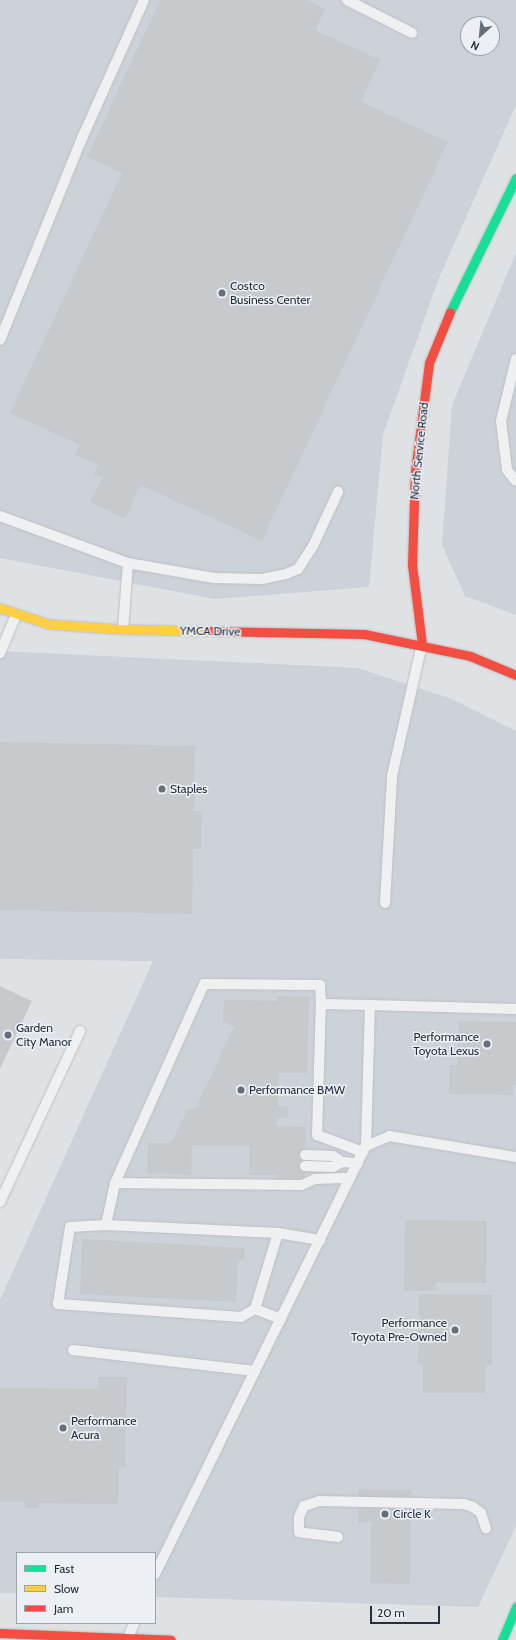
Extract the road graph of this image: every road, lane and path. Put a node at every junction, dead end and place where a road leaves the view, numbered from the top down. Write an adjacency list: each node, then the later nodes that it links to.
1 (144, 0): 5 (lane)
2 (347, 0): 3 (lane)
3 (412, 33)
4 (516, 178): 14 (street, North Service Road)
5 (0, 340)
6 (516, 359): 7 (lane)
7 (516, 481)
8 (338, 492): 10 (lane)
9 (0, 516): 10 (lane)
10 (128, 563): 13 (lane)
11 (0, 608): 12 (street, YMCA Drive)
12 (16, 615): 13 (street, YMCA Drive); 15 (lane)
13 (122, 629): 14 (street, YMCA Drive)
14 (422, 644): 16 (street); 17 (lane)
15 (0, 653)
16 (516, 675)
17 (385, 903)
18 (321, 1004): 19 (lane); 22 (lane); 29 (lane)
19 (370, 1005): 20 (lane); 22 (lane)
20 (516, 1009)
21 (80, 1031): 30 (lane)
22 (365, 1149): 24 (lane); 26 (lane)
23 (305, 1155): 25 (lane)
24 (516, 1157)
25 (342, 1162): 26 (lane); 27 (lane)
26 (358, 1164): 28 (lane)
27 (305, 1166)
28 (350, 1178): 29 (lane); 33 (lane)
29 (115, 1182): 31 (lane)
30 (0, 1202)
31 (106, 1225): 32 (lane); 34 (lane)
32 (278, 1233): 33 (lane); 34 (lane)
33 (320, 1240): 35 (lane)
34 (255, 1309): 35 (lane)
35 (281, 1319): 37 (lane)
36 (73, 1350): 37 (lane)
37 (255, 1371): 40 (lane)
38 (486, 1528): 39 (lane)
39 (338, 1537)
40 (156, 1572)
41 (516, 1607): 47 (street)
42 (134, 1624): 45 (lane)
43 (0, 1633): 44 (street)
44 (20, 1637): 45 (street)
45 (128, 1638): 46 (street)
46 (171, 1640)
47 (502, 1640)

